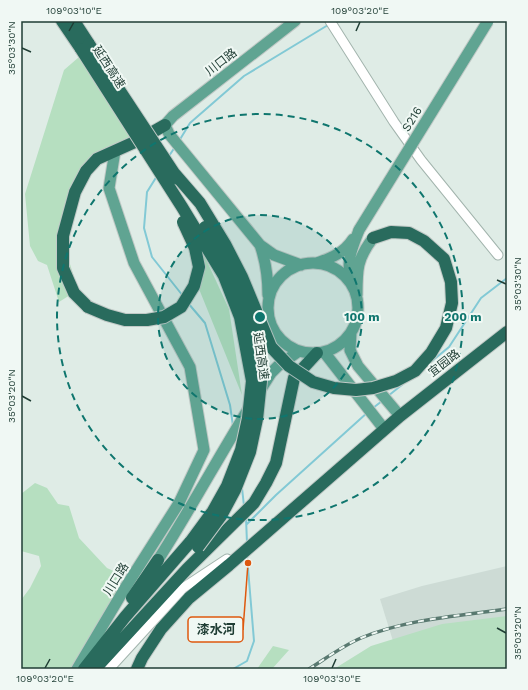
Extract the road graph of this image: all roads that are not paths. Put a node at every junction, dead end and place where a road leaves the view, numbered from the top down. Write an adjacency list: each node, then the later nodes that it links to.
1 (62, 21): 6 (highway, 延西高速)
2 (74, 21): 6 (highway, 延西高速)
3 (295, 21): 7 (main road, 川口路)
4 (330, 21): 13 (street)
5 (488, 21): 10 (main road, S216 / S216, bridge)
6 (85, 47): 8 (highway, bridge); 9 (highway, 延西高速, bridge); 30 (highway, 延西高速, bridge)
7 (167, 130): 8 (highway); 12 (main road)
8 (115, 151): 29 (main road)
9 (174, 173): 11 (highway, bridge); 30 (highway, 延西高速, bridge)
10 (359, 230): 14 (main road); 16 (main road)
11 (373, 238): 18 (main road)
12 (260, 245): 15 (main road); 17 (main road)
13 (498, 256)
14 (317, 263): 15 (main road); 16 (main road)
15 (301, 265): 17 (main road)
16 (354, 290): 18 (main road)
17 (268, 301): 19 (main road)
18 (358, 309): 20 (main road)
19 (268, 319): 22 (main road); 24 (main road)
20 (351, 332): 23 (main road); 25 (main road)
21 (507, 332): 25 (highway, 宜园路)
22 (298, 351): 23 (main road); 24 (main road)
23 (320, 353): 26 (main road); 33 (highway)
24 (271, 373): 28 (main road)
25 (400, 416): 26 (highway, 宜园路)
26 (384, 430): 27 (highway, 宜园路)
27 (361, 448): 31 (highway); 37 (highway)
28 (203, 485): 29 (main road); 32 (main road)
29 (179, 503): 34 (main road, 川口路)
30 (194, 544): 33 (highway, 延西高速)
31 (227, 559): 35 (street); 36 (highway)
32 (158, 560): 33 (highway)
33 (91, 667)
34 (77, 669)
35 (109, 669)
36 (129, 669)
37 (137, 669)

